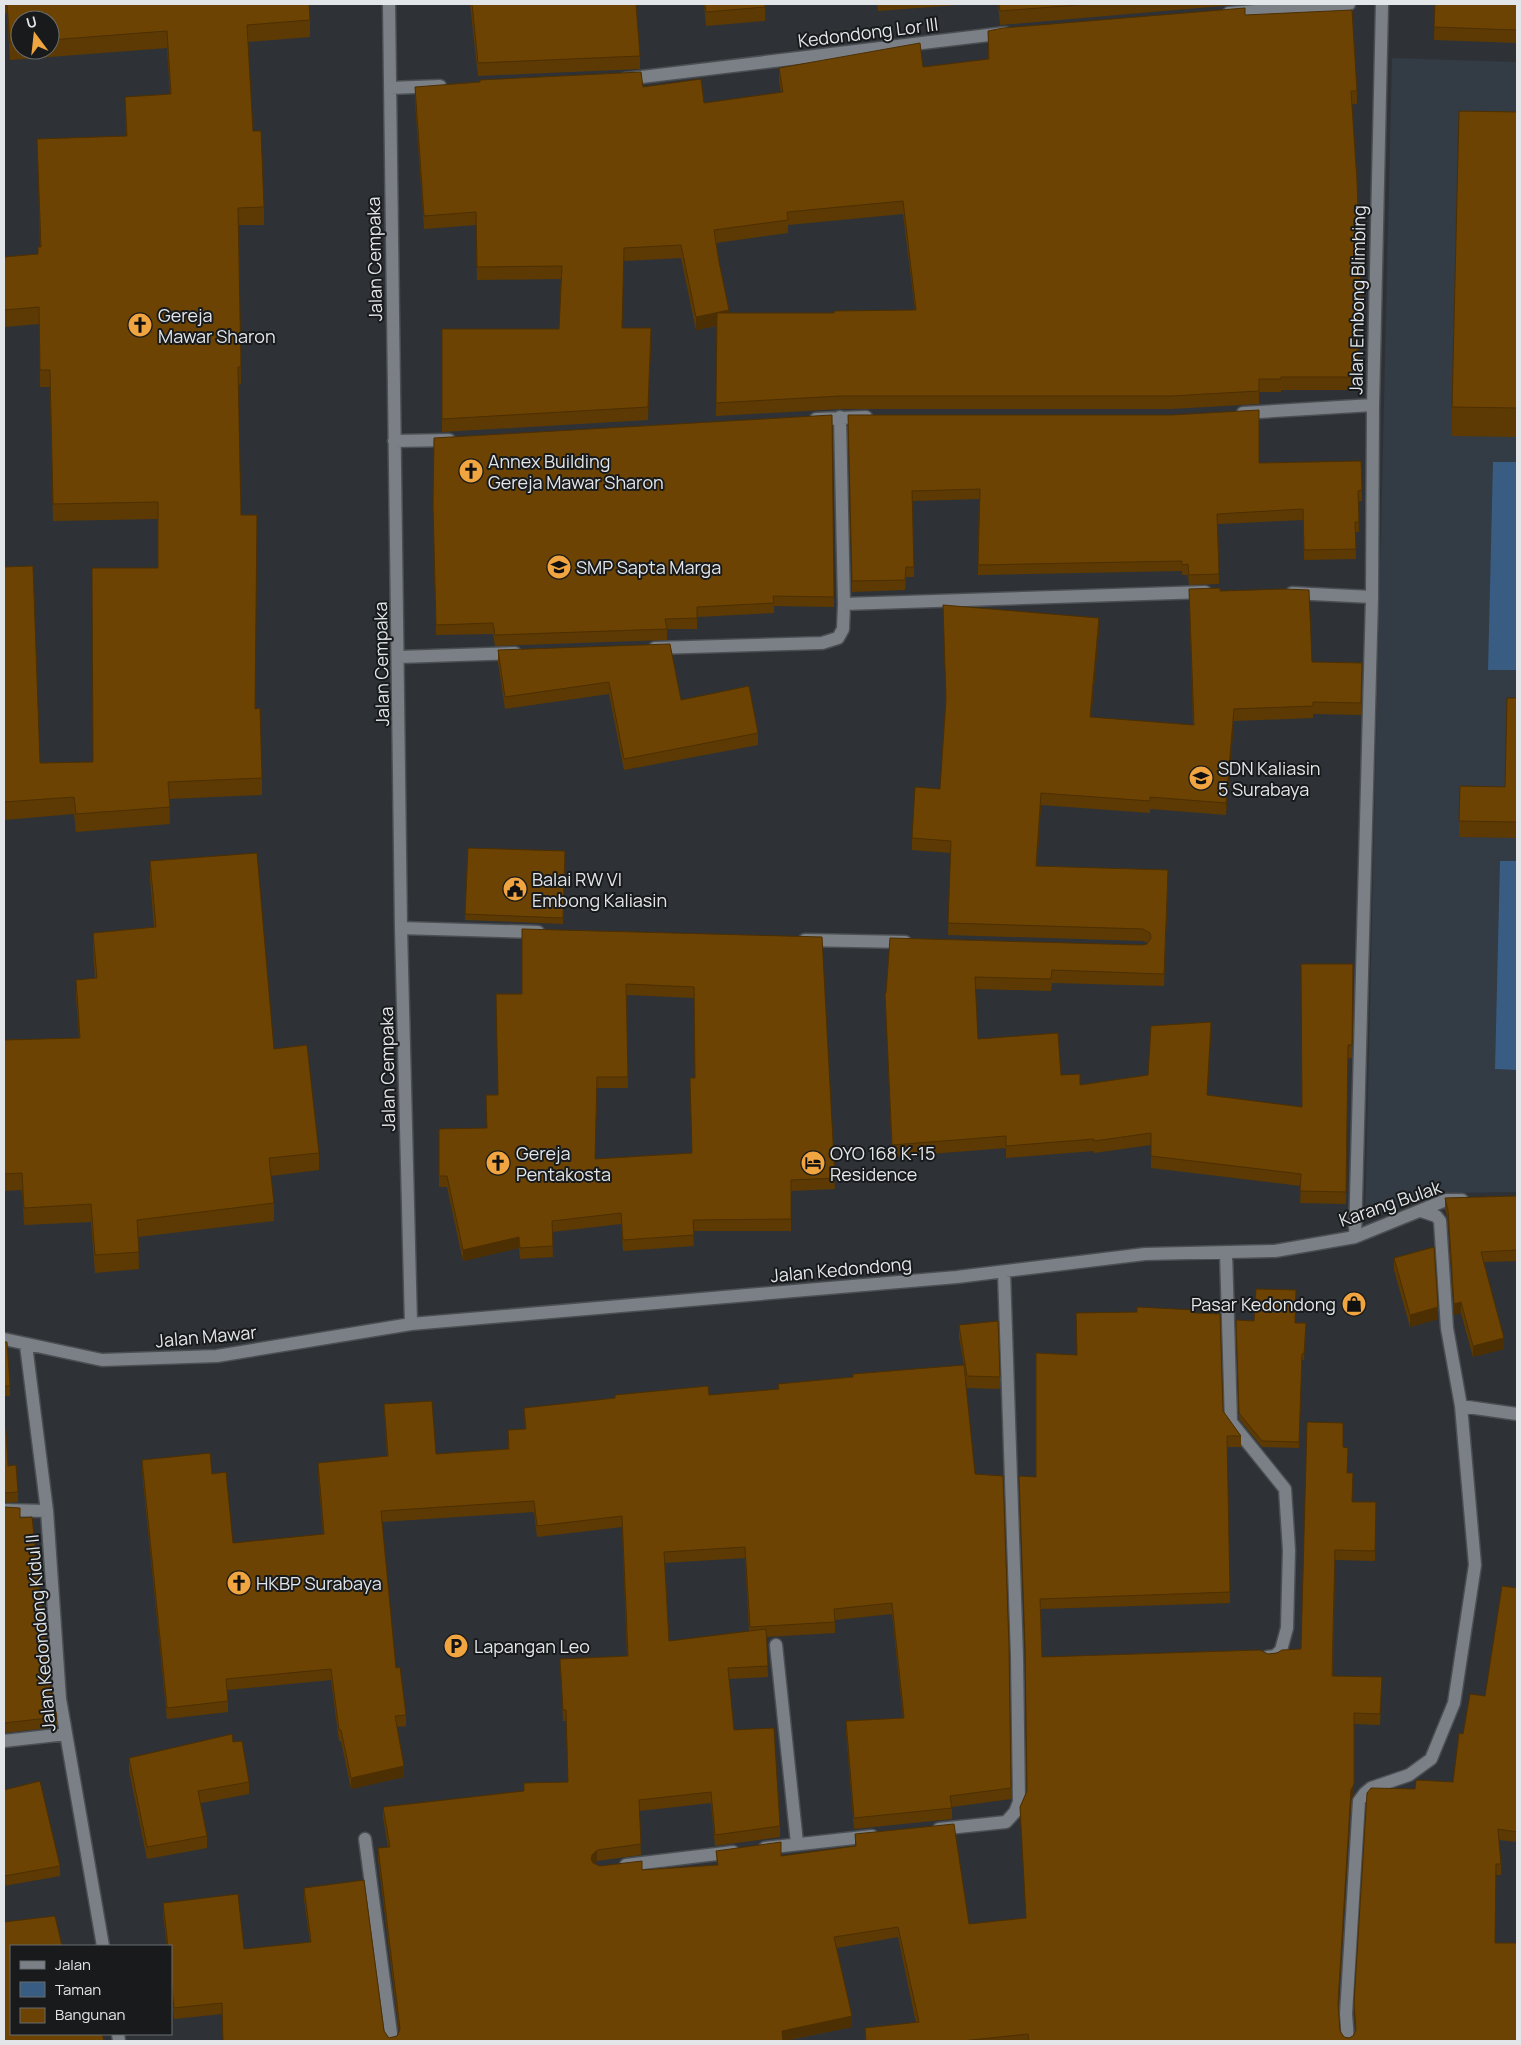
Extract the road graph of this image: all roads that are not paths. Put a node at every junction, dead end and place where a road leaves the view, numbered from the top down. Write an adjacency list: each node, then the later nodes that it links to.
1 (389, 4): 8 (street, Jalan Cempaka)
2 (1349, 4): 4 (street)
3 (1382, 4): 9 (street, Jalan Embong Blimbing)
4 (1216, 14)
5 (1019, 32): 6 (street, Kedondong Lor III)
6 (616, 79)
7 (449, 86): 8 (street)
8 (390, 88): 15 (street, Jalan Cempaka)
9 (1373, 405): 10 (street); 18 (street, Jalan Embong Blimbing)
10 (1229, 414)
11 (840, 417): 12 (street); 13 (street); 19 (street)
12 (879, 417)
13 (801, 420)
14 (458, 439): 15 (street)
15 (394, 441): 22 (street, Jalan Cempaka)
16 (1222, 592): 19 (street)
17 (1279, 592): 18 (street)
18 (1372, 597): 29 (street, Jalan Embong Blimbing)
19 (844, 604): 20 (street)
20 (645, 648)
21 (527, 652): 22 (street)
22 (398, 657): 23 (street, Jalan Cempaka)
23 (401, 928): 24 (street); 33 (street, Jalan Cempaka)
24 (549, 932)
25 (797, 939): 26 (street)
26 (916, 943)
27 (1473, 1200): 28 (street, Karang Bulak)
28 (1421, 1211): 29 (street, Karang Bulak); 36 (street)
29 (1355, 1237): 30 (street, Karang Bulak)
30 (1275, 1251): 31 (street, Jalan Kedondong)
31 (1226, 1252): 32 (street, Jalan Kedondong); 41 (street)
32 (1004, 1272): 33 (street, Jalan Kedondong); 44 (street)
33 (411, 1324): 35 (street, Jalan Mawar)
34 (4, 1339): 35 (street, Jalan Mawar)
35 (26, 1345): 39 (street, Jalan Kedondong Kidul II)
36 (1461, 1406): 37 (street); 51 (street)
37 (1517, 1414)
38 (4, 1510): 39 (street)
39 (47, 1511): 42 (street, Jalan Kedondong Kidul II)
40 (776, 1645): 47 (street)
41 (1266, 1657)
42 (66, 1734): 43 (street); 49 (street, Jalan Kedondong Kidul II)
43 (4, 1741)
44 (926, 1830)
45 (887, 1834): 47 (street)
46 (365, 1839): 50 (street)
47 (797, 1843): 48 (street)
48 (618, 1866)
49 (103, 1945)
50 (392, 2041)
51 (1348, 2041)

